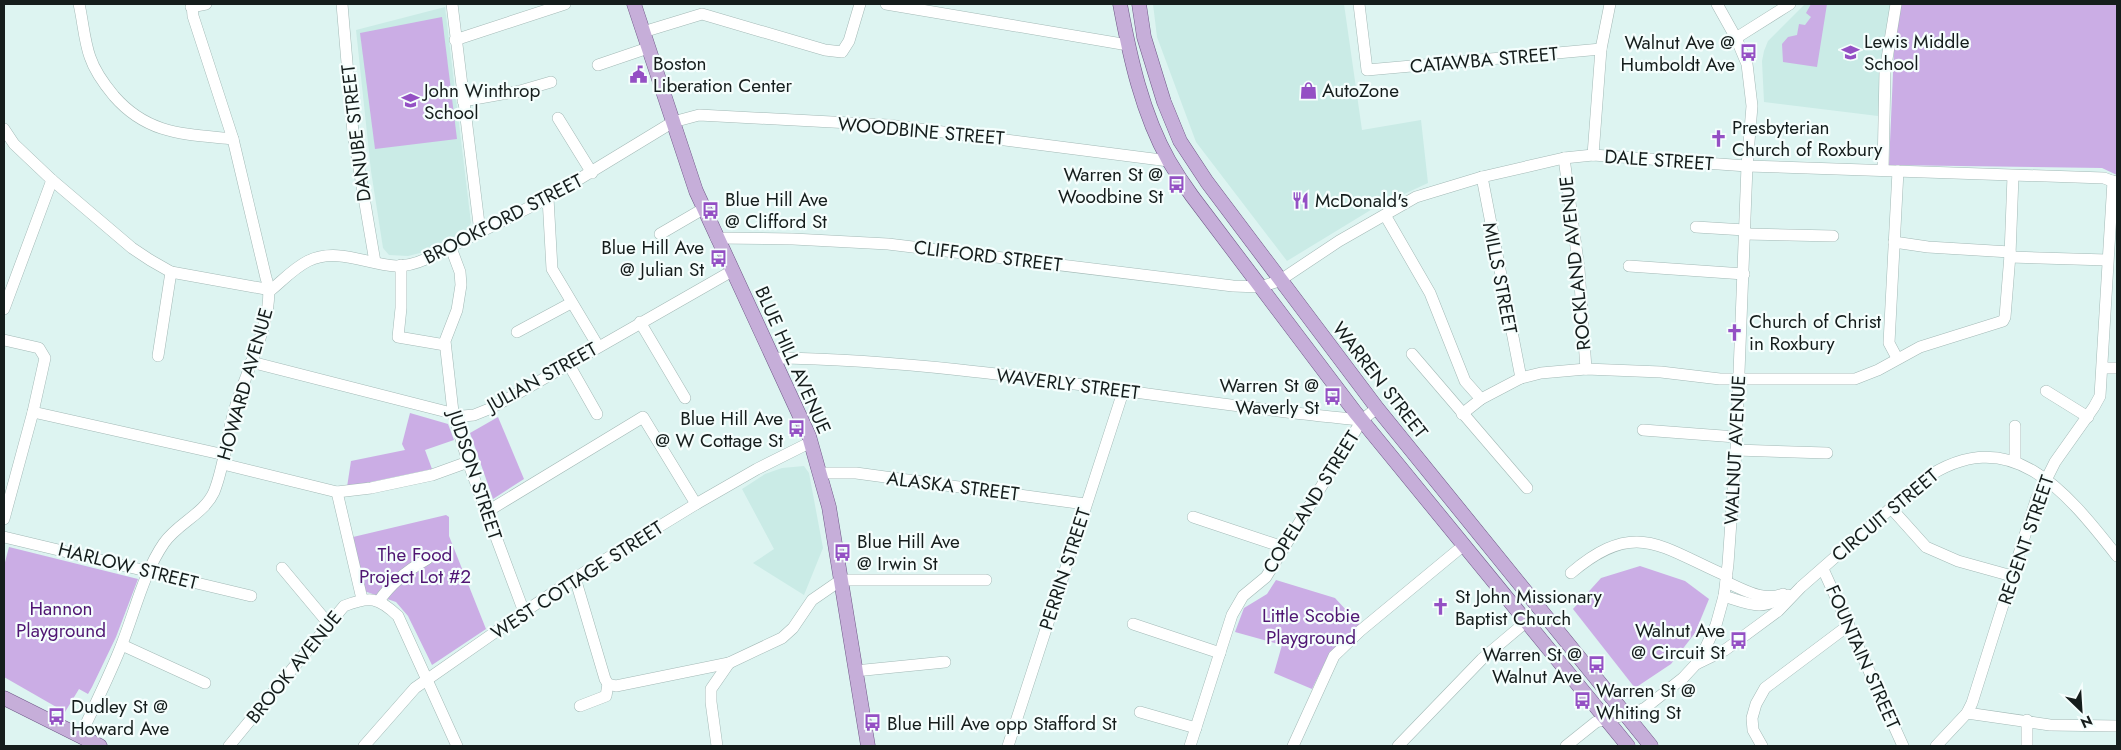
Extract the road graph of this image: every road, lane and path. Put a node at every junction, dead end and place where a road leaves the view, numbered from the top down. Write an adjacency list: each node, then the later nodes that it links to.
1 (79, 4): 29 (street)
2 (206, 4): 16 (street)
3 (342, 4): 54 (street, DANUBE STREET)
4 (452, 4): 19 (street)
5 (565, 4): 19 (street)
6 (634, 4): 17 (main road, BLUE HILL AVENUE)
7 (860, 4): 17 (street)
8 (886, 4): 20 (street)
9 (1120, 4): 20 (main road, WARREN STREET)
10 (1138, 4): 60 (main road, WARREN STREET)
11 (1359, 4): 22 (street, CATAWBA STREET)
12 (1610, 4): 22 (street)
13 (1717, 4): 18 (street, WALNUT AVENUE)
14 (1790, 4): 18 (street)
15 (1896, 4): 34 (street)
16 (191, 6): 29 (street, HOWARD AVENUE)
17 (643, 32): 21 (main road, BLUE HILL AVENUE)
18 (1736, 38): 33 (street, WALNUT AVENUE)
19 (455, 40): 25 (street)
20 (1128, 45): 32 (main road, WARREN STREET)
21 (648, 48): 23 (street); 27 (main road, BLUE HILL AVENUE)
22 (1601, 49): 30 (street)
23 (598, 65)
24 (551, 82): 25 (street)
25 (463, 101): 45 (street)
26 (558, 118): 36 (street)
27 (673, 122): 32 (street, WOODBINE STREET); 36 (street, BROOKFORD STREET); 42 (main road, BLUE HILL AVENUE)
28 (4, 129): 39 (street)
29 (233, 139): 62 (street, HOWARD AVENUE)
30 (1593, 155): 31 (street, DALE STREET); 33 (street, DALE STREET)
31 (1564, 158): 38 (street, DALE STREET); 79 (street, ROCKLAND AVENUE)
32 (1169, 161): 61 (main road, WARREN STREET)
33 (1747, 166): 34 (street, DALE STREET); 46 (street, WALNUT AVENUE)
34 (1883, 170): 35 (street, DALE STREET)
35 (1898, 171): 37 (street, DALE STREET); 50 (street)
36 (592, 173): 41 (street, BROOKFORD STREET)
37 (2012, 176): 40 (street, DALE STREET); 52 (street)
38 (1482, 177): 43 (street, DALE STREET); 80 (street, MILLS STREET)
39 (52, 180): 58 (street); 64 (street)
40 (2115, 182): 53 (street, REGENT STREET)
41 (548, 198): 45 (street, BROOKFORD STREET); 63 (street)
42 (703, 209): 47 (street); 49 (main road, BLUE HILL AVENUE)
43 (1385, 215): 60 (street, DALE STREET); 85 (street)
44 (1696, 227): 46 (street)
45 (480, 232): 51 (street, BROOKFORD STREET)
46 (1745, 232): 48 (street); 59 (street, WALNUT AVENUE)
47 (660, 234)
48 (1833, 236)
49 (716, 238): 57 (main road, BLUE HILL AVENUE); 61 (street, CLIFFORD STREET)
50 (1894, 242): 52 (street); 74 (street)
51 (451, 248): 55 (street, BROOKFORD STREET); 69 (street, JUDSON STREET)
52 (2010, 255): 53 (street); 74 (street)
53 (2107, 260): 65 (street, REGENT STREET)
54 (375, 262): 55 (street, BROOKFORD STREET); 62 (street, BROOKFORD STREET)
55 (402, 265): 69 (street)
56 (1629, 266): 59 (street)
57 (732, 271): 66 (street, JULIAN STREET); 73 (main road, BLUE HILL AVENUE)
58 (171, 272): 62 (street); 72 (street)
59 (1744, 274): 81 (street, WALNUT AVENUE)
60 (1279, 280): 61 (street, DALE STREET); 86 (main road, WARREN STREET)
61 (1260, 287): 92 (main road, WARREN STREET)
62 (270, 290): 75 (street, HOWARD AVENUE)
63 (570, 302): 67 (street); 70 (street)
64 (4, 308)
65 (2112, 308): 77 (street, REGENT STREET)
66 (640, 322): 70 (street, JULIAN STREET); 84 (street)
67 (517, 332)
68 (4, 340): 87 (street)
69 (445, 345): 88 (street, JUDSON STREET)
70 (598, 346): 76 (street, JULIAN STREET)
71 (1412, 354): 90 (street)
72 (158, 356)
73 (773, 358): 83 (street, WAVERLY STREET); 96 (main road, BLUE HILL AVENUE)
74 (1897, 358): 81 (street)
75 (252, 362): 88 (street, JULIAN STREET); 99 (street, HOWARD AVENUE)
76 (568, 363): 88 (street, JULIAN STREET); 89 (street)
77 (2103, 368): 78 (street); 91 (street, REGENT STREET)
78 (2117, 368)
79 (1586, 369): 80 (street); 81 (street)
80 (1521, 378): 85 (street)
81 (1739, 379): 95 (street, WALNUT AVENUE)
82 (2046, 391): 91 (street)
83 (1123, 392): 92 (street, WAVERLY STREET); 107 (street, PERRIN STREET)
84 (686, 398)
85 (1481, 399): 90 (street)
86 (1377, 408): 92 (street, COPELAND STREET); 149 (main road, WARREN STREET)
87 (33, 412): 99 (street); 111 (street)
88 (453, 412): 101 (street, JUDSON STREET)
89 (597, 414)
90 (1462, 414): 104 (street)
91 (2088, 417): 103 (street, REGENT STREET)
92 (1362, 420): 113 (main road, WARREN STREET); 114 (street, COPELAND STREET)
93 (2015, 426): 100 (street)
94 (1643, 430): 95 (street)
95 (1736, 436): 97 (street, WALNUT AVENUE)
96 (811, 442): 102 (main road, BLUE HILL AVENUE); 106 (street, WEST COTTAGE STREET)
97 (1736, 450): 98 (street); 123 (street, WALNUT AVENUE)
98 (1827, 453)
99 (224, 460): 105 (street); 119 (street, HOWARD AVENUE)
100 (2015, 460): 103 (street, CIRCUIT STREET); 108 (street, CIRCUIT STREET)
101 (468, 462): 105 (street); 109 (street, JUDSON STREET)
102 (821, 474): 107 (street, ALASKA STREET); 124 (main road, BLUE HILL AVENUE)
103 (2045, 479): 115 (street, CIRCUIT STREET); 121 (street, REGENT STREET)
104 (1527, 488)
105 (337, 492): 129 (street)
106 (696, 504): 109 (street); 122 (street, WEST COTTAGE STREET)
107 (1085, 504): 161 (street, PERRIN STREET)
108 (1892, 508): 118 (street, CIRCUIT STREET); 121 (street)
109 (488, 511): 131 (street, JUDSON STREET)
110 (1193, 517): 114 (street)
111 (4, 519)
112 (4, 537): 119 (street, HARLOW STREET)
113 (1464, 545): 132 (main road, WARREN STREET); 163 (street)
114 (1283, 547): 137 (street, COPELAND STREET)
115 (2117, 556)
116 (427, 559): 130 (street)
117 (282, 568): 133 (street)
118 (1823, 569): 126 (street, CIRCUIT STREET); 135 (street, FOUNTAIN STREET)
119 (149, 572): 127 (street, HARLOW STREET); 136 (street, HOWARD AVENUE)
120 (1571, 573): 123 (street, CIRCUIT STREET)
121 (2012, 576): 148 (street, REGENT STREET)
122 (575, 578): 131 (street, WEST COTTAGE STREET); 144 (street)
123 (1727, 579): 126 (street, CIRCUIT STREET); 128 (street, WALNUT AVENUE)
124 (841, 580): 125 (street); 139 (street); 141 (main road, BLUE HILL AVENUE)
125 (986, 580)
126 (1801, 587): 128 (street, CIRCUIT STREET); 140 (street, CIRCUIT STREET)
127 (251, 596)
128 (1724, 596): 140 (street, WALNUT AVENUE)
129 (362, 599): 130 (street, BROOK AVENUE); 133 (street, BROOK AVENUE)
130 (379, 601): 142 (street)
131 (524, 612): 142 (street, WEST COTTAGE STREET)
132 (1527, 620): 150 (main road, WARREN STREET); 164 (street)
133 (328, 623): 156 (street, BROOK AVENUE)
134 (1133, 624): 137 (street)
135 (1848, 625): 168 (street); 169 (street, FOUNTAIN STREET)
136 (122, 645): 143 (street); 154 (street, HOWARD AVENUE)
137 (1220, 653): 153 (street, COPELAND STREET)
138 (945, 662): 141 (street)
139 (729, 663): 144 (street); 159 (street)
140 (1696, 664): 149 (street, WALNUT AVENUE)
141 (855, 671): 160 (main road, BLUE HILL AVENUE)
142 (426, 680): 157 (street, WEST COTTAGE STREET); 158 (street)
143 (205, 683)
144 (608, 684): 146 (street)
145 (4, 698): 154 (main road)
146 (580, 706)
147 (1140, 712): 153 (street)
148 (1967, 713): 151 (street); 170 (street, REGENT STREET)
149 (1624, 715): 150 (street, WALNUT AVENUE); 167 (main road, WARREN STREET)
150 (1606, 719): 165 (street, WALNUT AVENUE); 166 (main road, WARREN STREET)
151 (2027, 720): 152 (street); 171 (street)
152 (2117, 726)
153 (1196, 728): 162 (street, COPELAND STREET)
154 (80, 737): 155 (main road)
155 (100, 746)
156 (229, 746)
157 (364, 746)
158 (457, 746)
159 (717, 746)
160 (868, 746)
161 (1008, 746)
162 (1190, 746)
163 (1293, 746)
164 (1398, 746)
165 (1566, 746)
166 (1628, 746)
167 (1651, 746)
168 (1762, 746)
169 (1903, 746)
170 (1936, 746)
171 (2027, 746)

